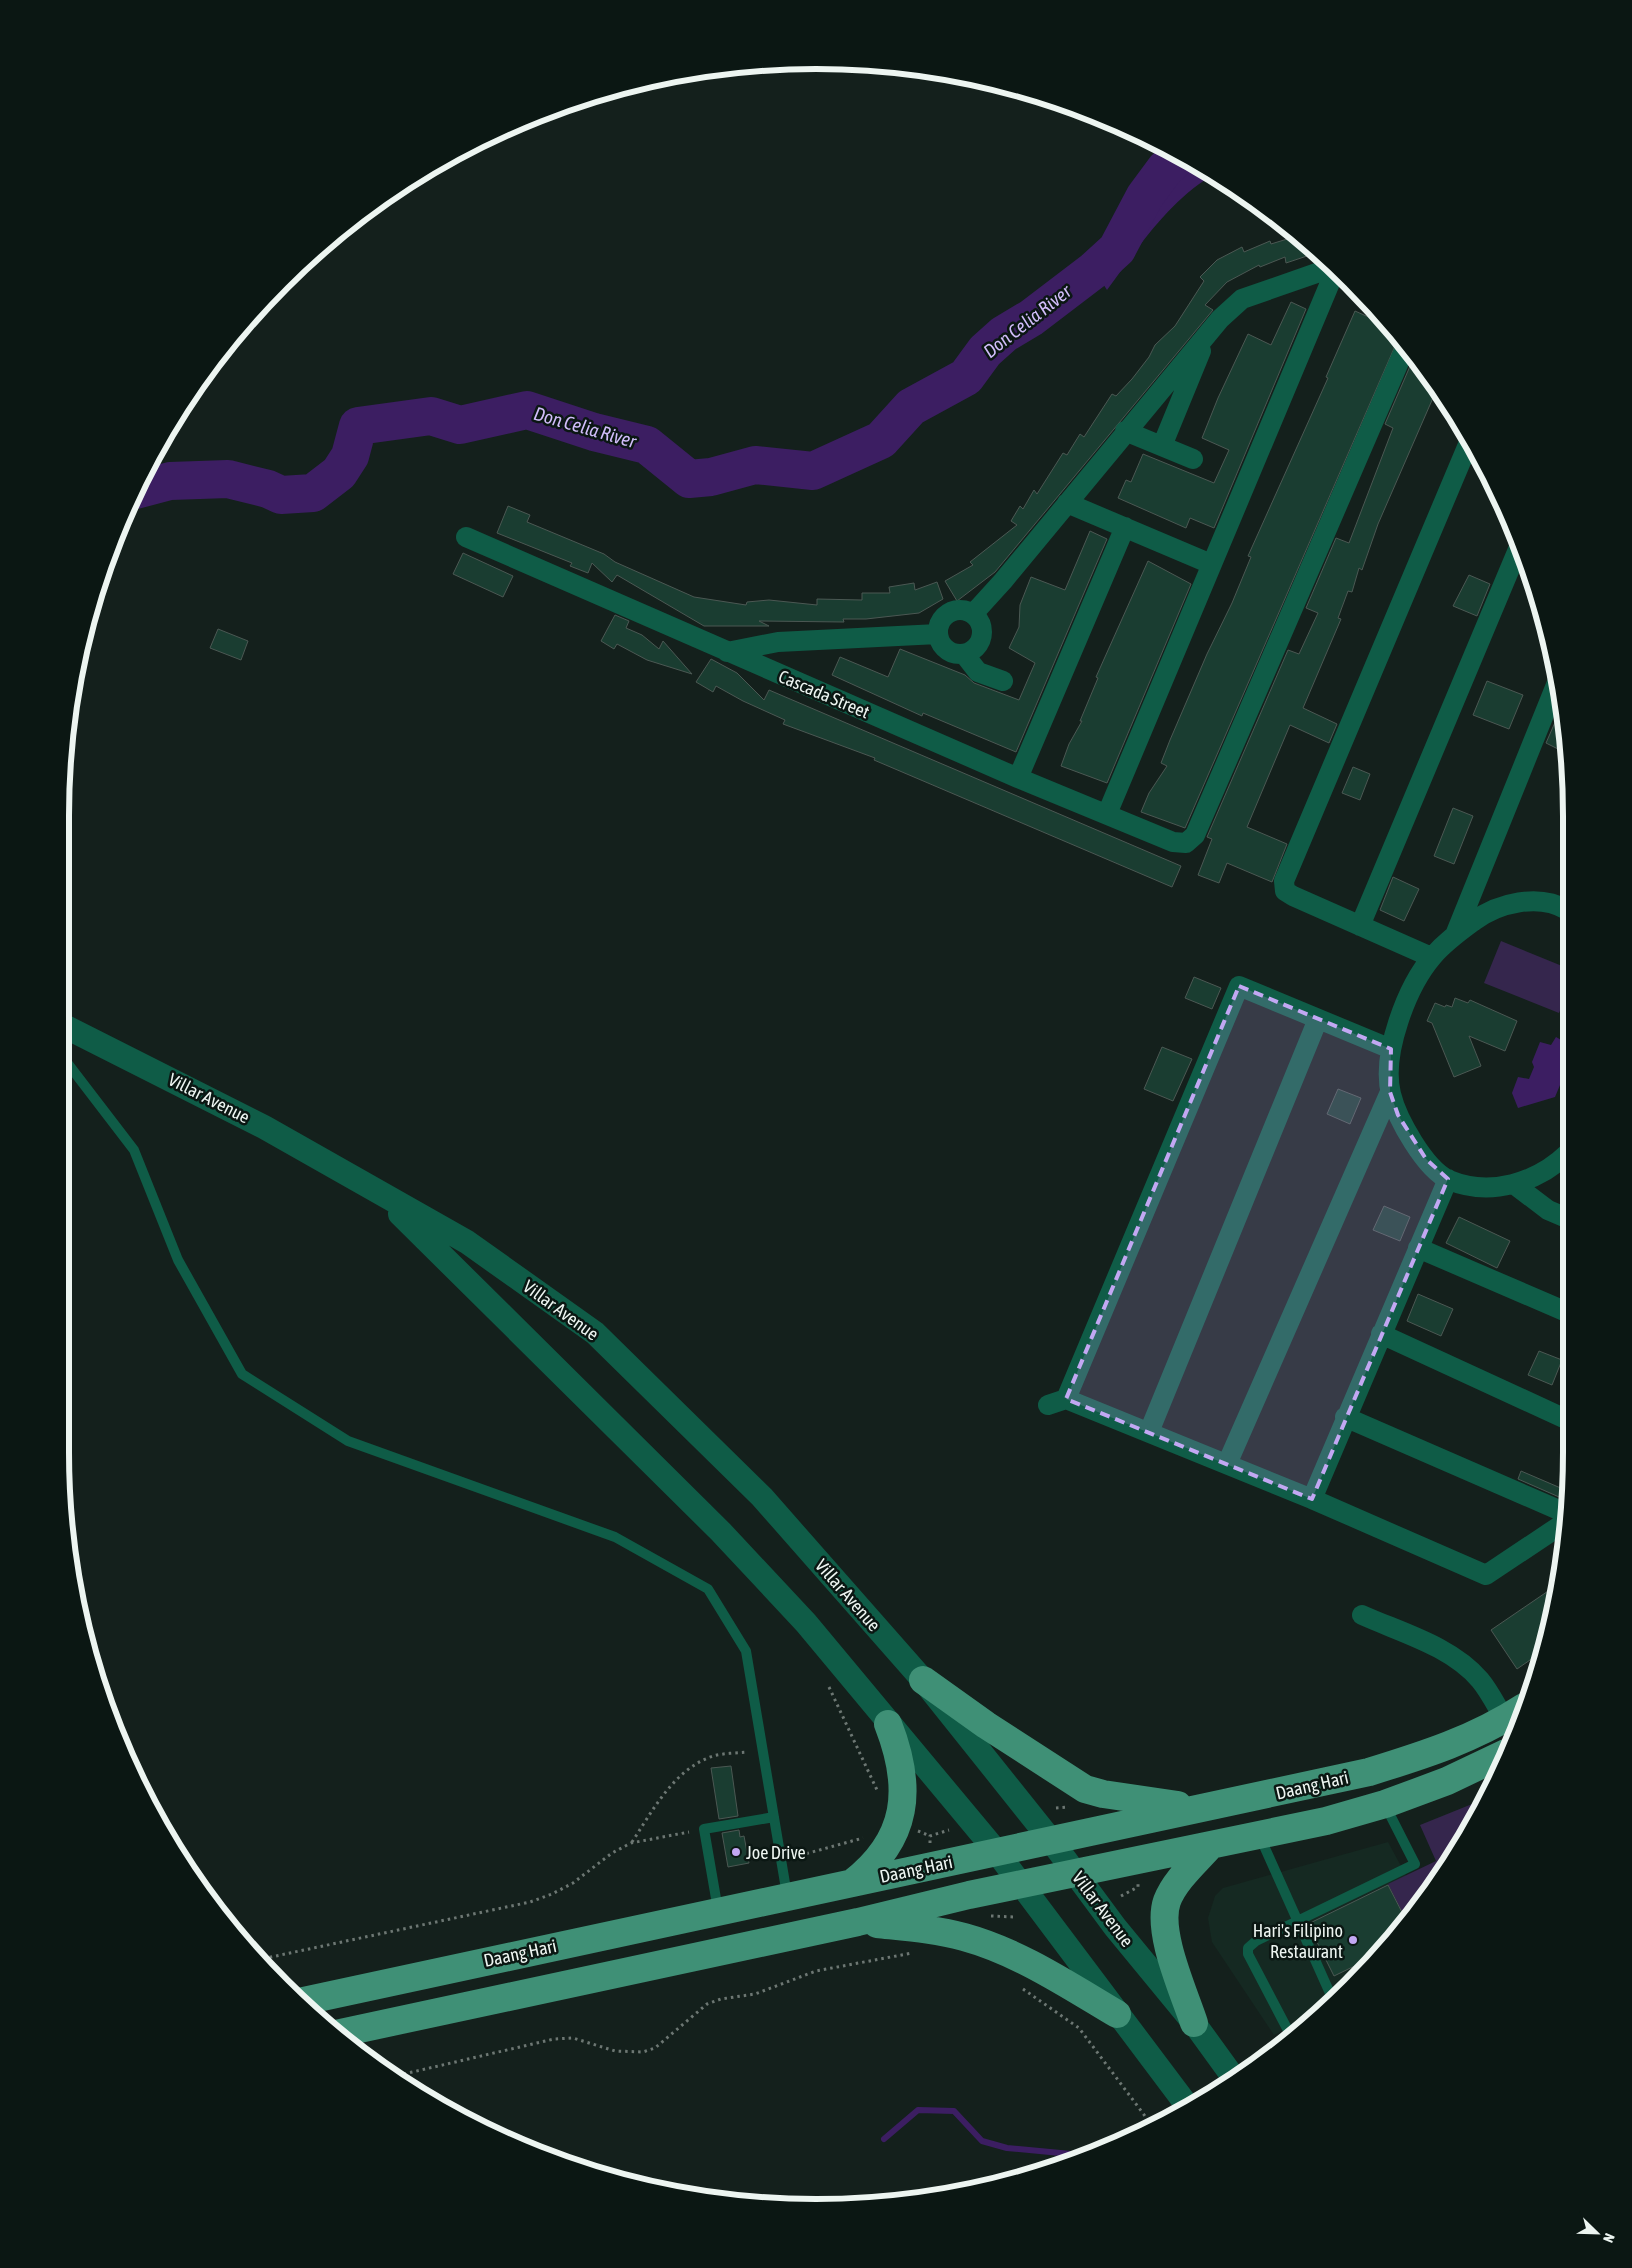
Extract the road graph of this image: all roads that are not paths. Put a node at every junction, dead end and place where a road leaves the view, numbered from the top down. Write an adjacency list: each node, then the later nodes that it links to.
1 (1325, 270): 3 (street)
2 (1333, 277): 13 (street)
3 (1209, 333): 5 (street); 6 (street)
4 (1403, 353): 21 (street, Cascada Street)
5 (1126, 431): 6 (street); 9 (street)
6 (1162, 446): 8 (street)
7 (1466, 448): 23 (street)
8 (1193, 459)
9 (1068, 503): 10 (street); 14 (street)
10 (1124, 527): 13 (street); 20 (street)
11 (466, 537): 16 (street, Cascada Street)
12 (1516, 555): 23 (street)
13 (1211, 564): 21 (street)
14 (973, 614): 15 (street); 17 (street)
15 (938, 634): 16 (street); 17 (street)
16 (726, 652): 20 (street, Cascada Street)
17 (964, 654): 18 (street)
18 (1003, 681)
19 (1553, 693): 24 (street)
20 (1018, 778): 21 (street, Cascada Street)
21 (1107, 814)
22 (1563, 903): 24 (street)
23 (1360, 926): 25 (street)
24 (1455, 935): 25 (street)
25 (1432, 957): 28 (street)
26 (1318, 1019): 28 (street); 41 (street); 41 (street)
27 (69, 1029): 34 (street, Villar Avenue)
28 (1391, 1049): 30 (street)
29 (69, 1065): 53 (lane)
30 (1390, 1092): 32 (street); 42 (street)
31 (1563, 1157): 33 (street)
32 (1448, 1179): 33 (street); 36 (street)
33 (1515, 1185): 35 (street)
34 (379, 1194): 47 (street, Villar Avenue); 49 (street, Villar Avenue)
35 (1563, 1217)
36 (1418, 1248): 37 (street); 38 (street)
37 (1563, 1310)
38 (1381, 1334): 39 (street); 40 (street)
39 (1345, 1416): 43 (street); 44 (street)
40 (1563, 1418)
41 (1149, 1432): 42 (street)
42 (1227, 1464): 43 (street)
43 (1312, 1499): 45 (street)
44 (1561, 1511)
45 (1559, 1526)
46 (1362, 1615): 48 (street)
47 (923, 1680): 52 (main road); 55 (street, Villar Avenue)
48 (1514, 1714): 52 (main road, Daang Hari)
49 (888, 1724): 57 (street, Villar Avenue); 59 (main road)
50 (1498, 1757): 51 (main road, Daang Hari)
51 (1385, 1804): 54 (main road, Daang Hari); 63 (lane)
52 (1202, 1808): 55 (main road, Daang Hari)
53 (774, 1817): 61 (lane); 62 (lane)
54 (1259, 1836): 56 (main road, Daang Hari); 63 (lane)
55 (1050, 1839): 57 (main road, Daang Hari); 58 (street, Villar Avenue)
56 (1210, 1846): 58 (main road, Daang Hari); 68 (main road)
57 (996, 1851): 59 (main road, Daang Hari); 60 (street, Villar Avenue)
58 (1075, 1873): 60 (main road, Daang Hari); 68 (street, Villar Avenue)
59 (850, 1884): 61 (main road, Daang Hari)
60 (1021, 1884): 64 (main road, Daang Hari); 67 (street, Villar Avenue)
61 (787, 1895): 62 (main road, Daang Hari)
62 (718, 1910): 66 (main road, Daang Hari)
63 (1298, 1921): 65 (lane); 69 (lane)
64 (858, 1922): 67 (main road); 70 (main road, Daang Hari)
65 (1331, 1993)
66 (308, 2000)
67 (1117, 2014): 72 (street, Villar Avenue)
68 (1194, 2024): 71 (street, Villar Avenue)
69 (1288, 2031)
70 (345, 2032)
71 (1231, 2073)
72 (1184, 2102)

